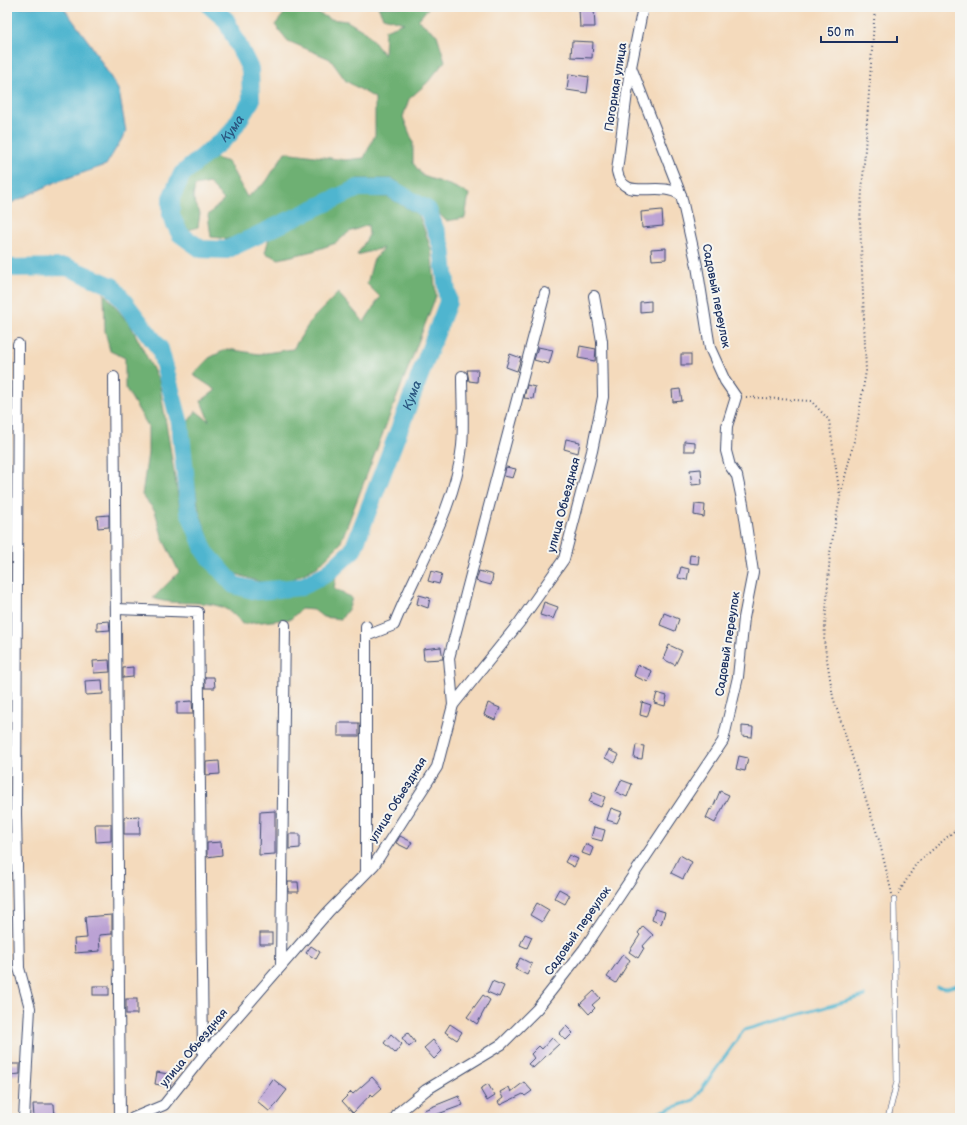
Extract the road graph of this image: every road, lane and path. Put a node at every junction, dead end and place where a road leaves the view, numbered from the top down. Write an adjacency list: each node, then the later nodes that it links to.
1 (643, 7): 3 (street, Погорная улица)
2 (875, 7): 11 (path)
3 (631, 67): 4 (street, Садовый переулок); 4 (street, Погорная улица)
4 (681, 195): 10 (street, Садовый переулок)
5 (545, 293): 14 (street)
6 (594, 296): 14 (street, улица Обьездная)
7 (18, 344): 15 (street)
8 (462, 376): 17 (street)
9 (114, 377): 12 (street)
10 (736, 397): 11 (path); 24 (street, Садовый переулок)
11 (840, 497): 18 (path)
12 (116, 609): 20 (street); 22 (street)
13 (285, 625): 19 (street)
14 (453, 705): 17 (street, улица Обьездная)
15 (11, 814): 21 (street)
16 (960, 826): 18 (path)
17 (366, 872): 19 (street, улица Обьездная)
18 (894, 900): 25 (lane)
19 (281, 966): 20 (street, улица Обьездная)
20 (203, 1056): 23 (street, улица Обьездная)
21 (24, 1118)
22 (120, 1118)
23 (133, 1118)
24 (395, 1118)
25 (888, 1118)

